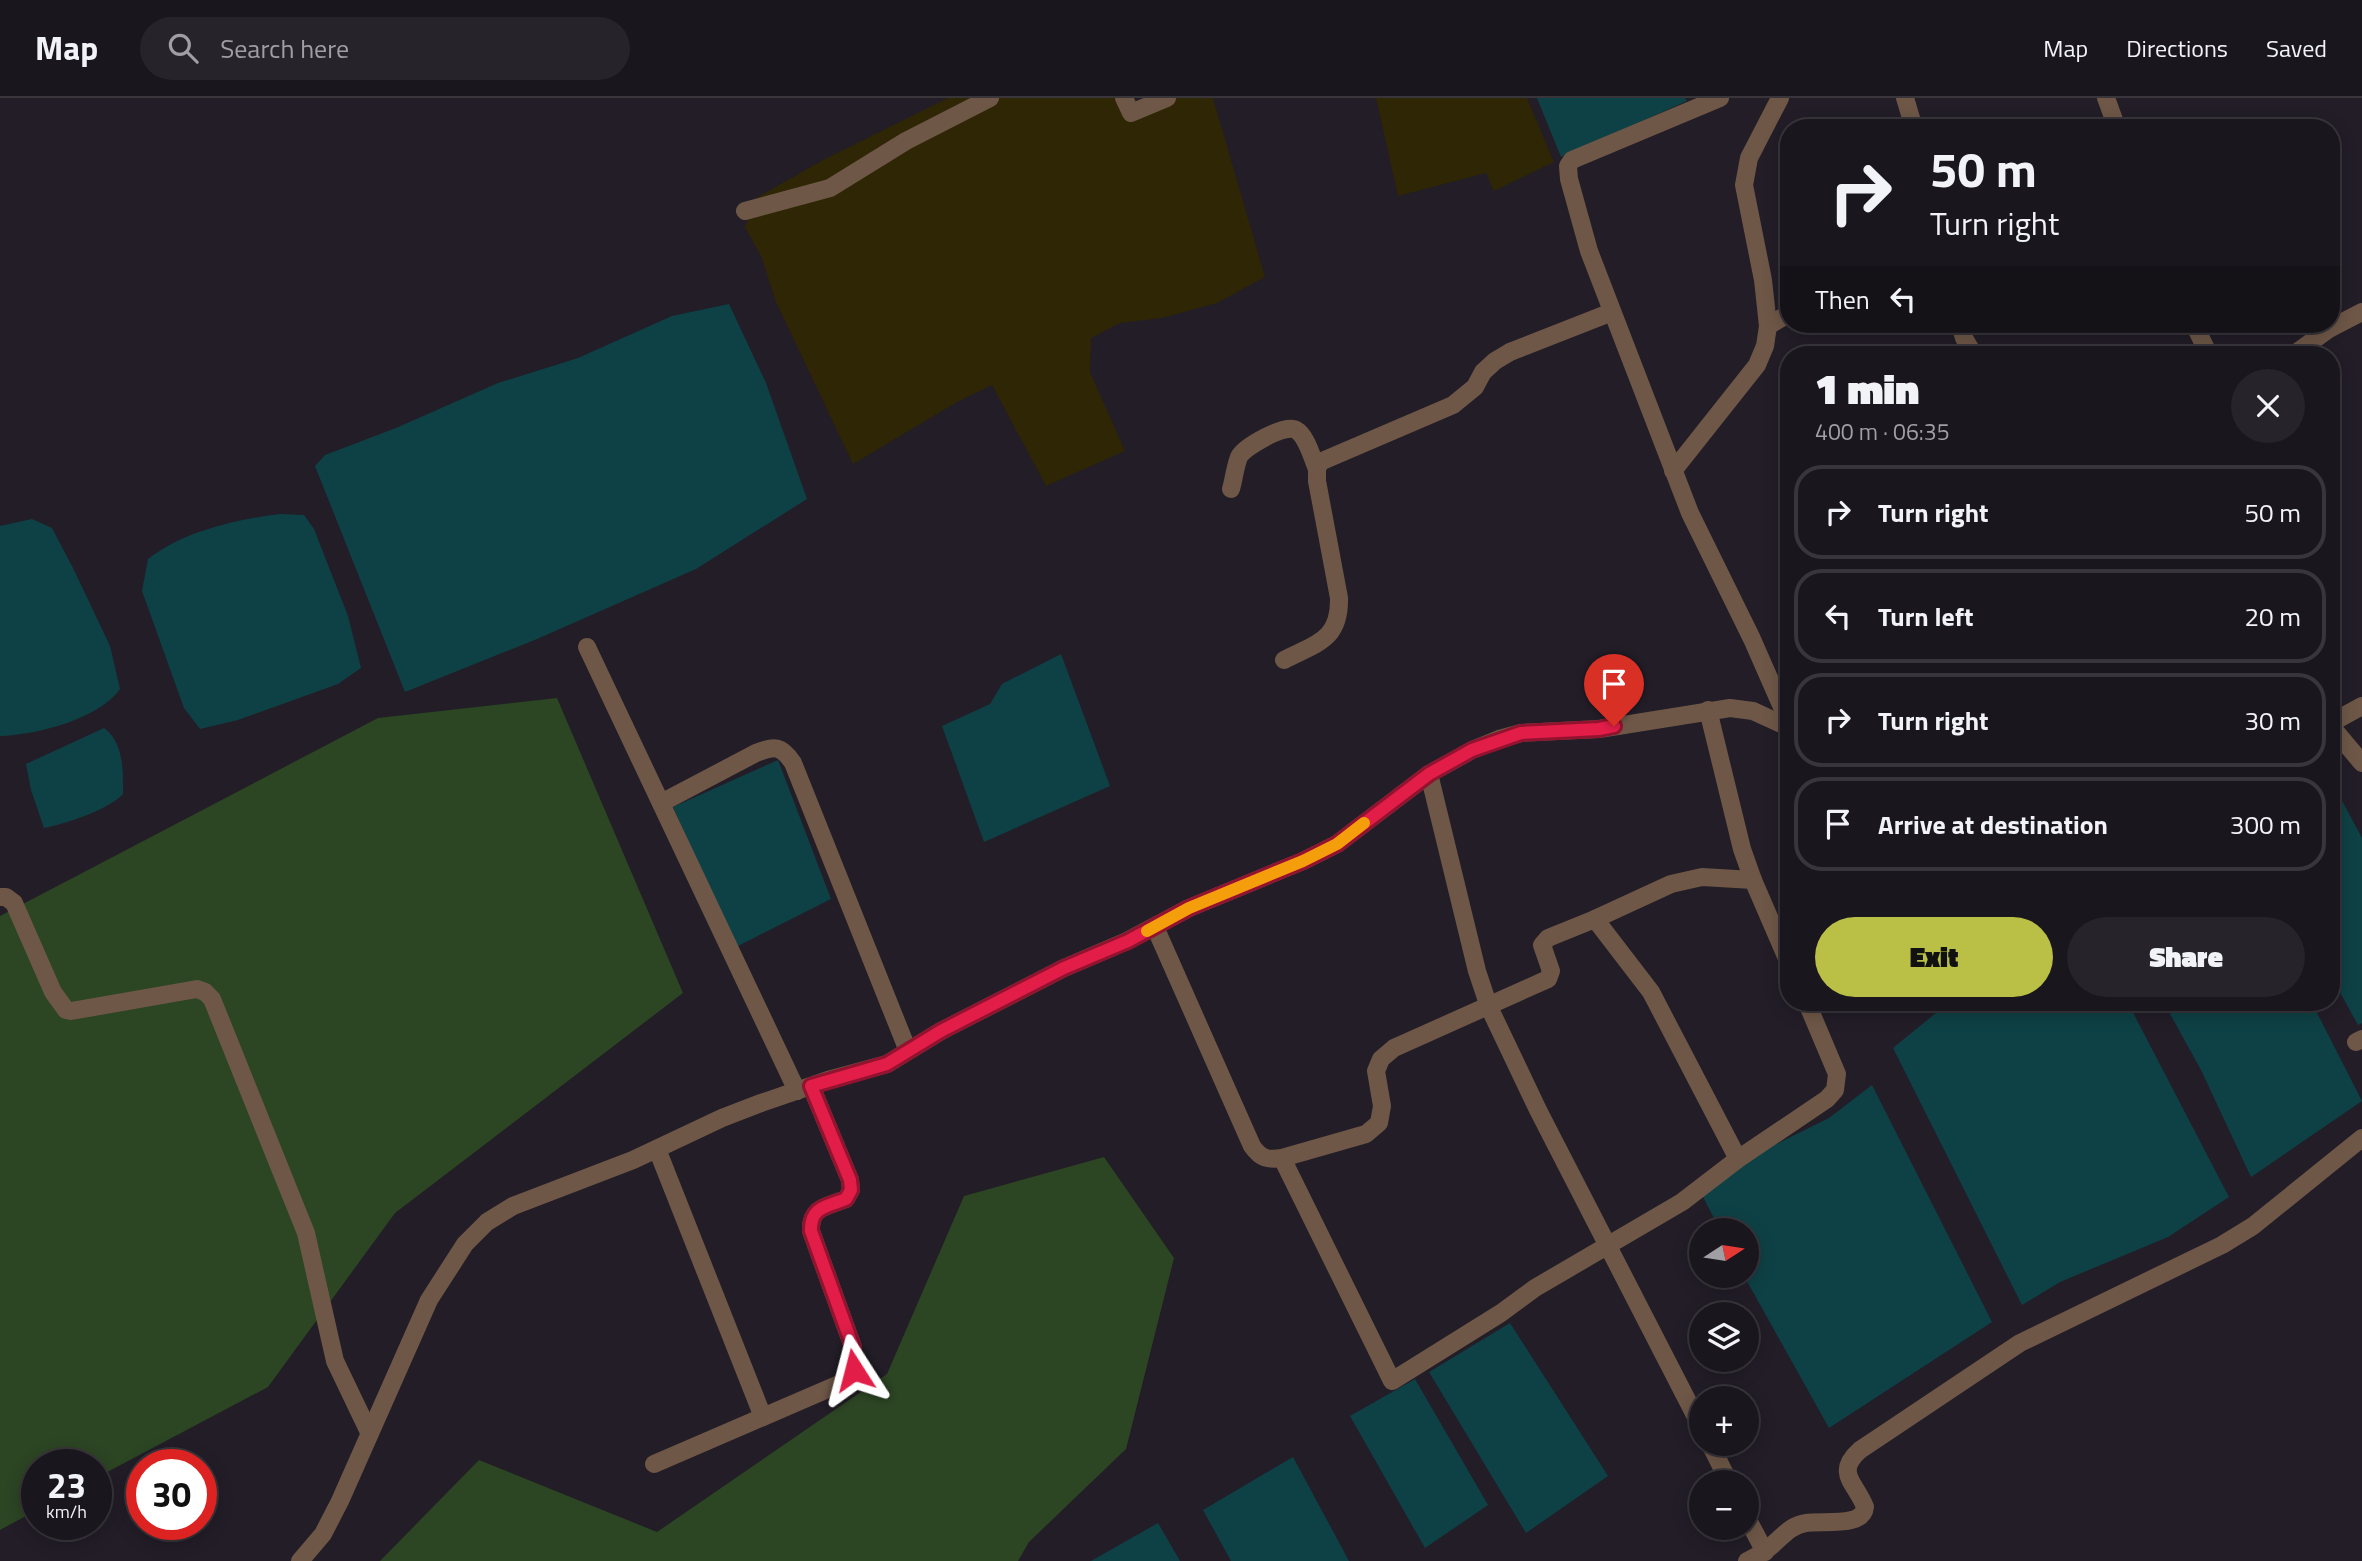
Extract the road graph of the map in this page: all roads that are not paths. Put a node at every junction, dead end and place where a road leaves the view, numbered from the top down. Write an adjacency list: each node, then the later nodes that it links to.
1 (990, 98): 10 (street)
2 (1124, 98): 3 (street)
3 (1167, 98)
4 (1720, 98): 11 (street)
5 (1780, 98): 15 (street)
6 (1905, 98): 8 (street)
7 (2106, 98): 9 (street)
8 (1911, 119)
9 (2114, 119)
10 (745, 211)
11 (1612, 312): 18 (street); 19 (street)
12 (2360, 317): 14 (street)
13 (1780, 319): 15 (street)
14 (2340, 325)
15 (1768, 326): 19 (street)
16 (2323, 333): 17 (street)
17 (2305, 346)
18 (1317, 469): 20 (street); 22 (street)
19 (1673, 471): 23 (street)
20 (1231, 489)
21 (587, 647): 31 (street)
22 (1284, 660)
23 (1780, 703)
24 (2362, 706): 26 (street)
25 (1708, 710): 27 (street); 30 (street); 32 (street)
26 (2340, 719)
27 (1780, 723)
28 (2340, 736): 29 (street)
29 (2362, 763)
30 (1429, 774): 35 (street); 37 (street)
31 (661, 803): 39 (street); 40 (street)
32 (1753, 880): 34 (street); 36 (street)
33 (0, 897): 48 (street)
34 (1595, 919): 37 (street); 44 (street)
35 (1155, 927): 39 (street); 43 (street)
36 (1780, 942)
37 (1489, 1007): 43 (street); 45 (street)
38 (1810, 1011): 44 (street)
39 (908, 1051): 40 (street)
40 (804, 1088): 42 (street); 47 (street)
41 (2362, 1138): 51 (street)
42 (657, 1149): 47 (street); 48 (street)
43 (1282, 1158): 45 (street)
44 (1738, 1159): 45 (street)
45 (1607, 1245): 46 (street)
46 (1689, 1404)
47 (763, 1417): 49 (street)
48 (369, 1432): 52 (street)
49 (654, 1464)
50 (1759, 1540): 51 (street)
51 (1765, 1552): 53 (street)
52 (300, 1561)
53 (1746, 1561)

